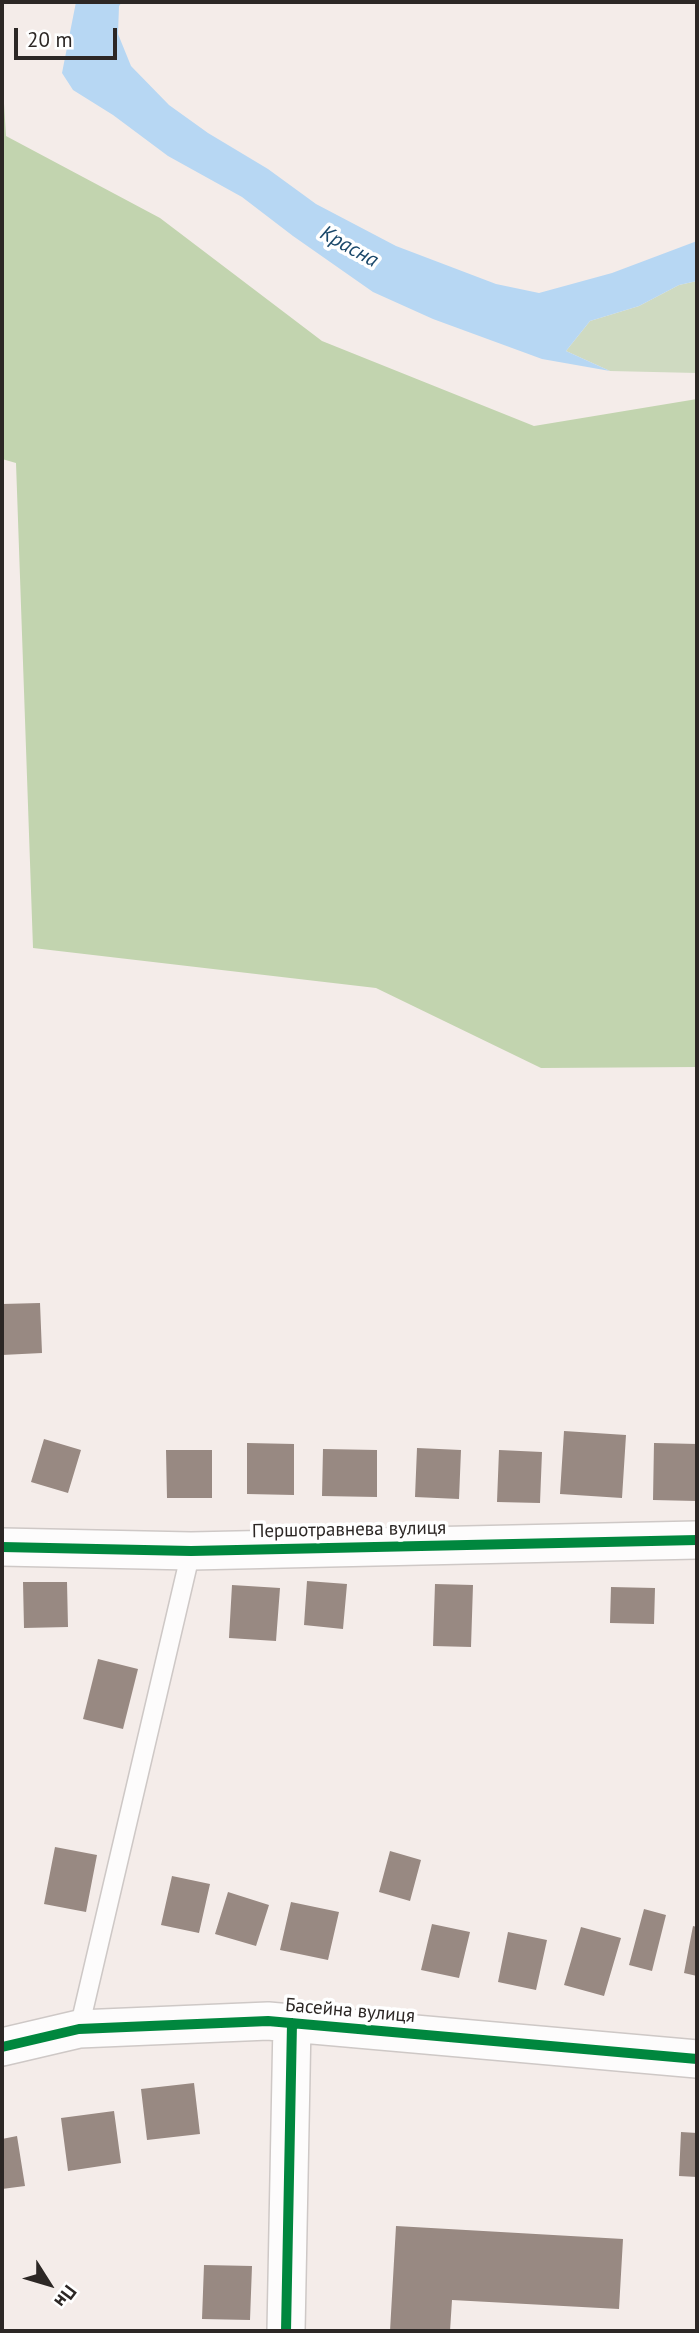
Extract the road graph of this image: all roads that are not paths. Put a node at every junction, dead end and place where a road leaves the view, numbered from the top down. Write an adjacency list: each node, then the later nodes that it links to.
1 (697, 1540): 3 (street, Першотравнева вулиця)
2 (2, 1547): 3 (street, Першотравнева вулиця)
3 (191, 1551): 5 (lane)
4 (292, 2023): 5 (street, Басейна вулиця); 7 (street, Басейна вулиця); 8 (street)
5 (79, 2029): 6 (street, Басейна вулиця)
6 (2, 2048)
7 (697, 2059)
8 (286, 2331)

